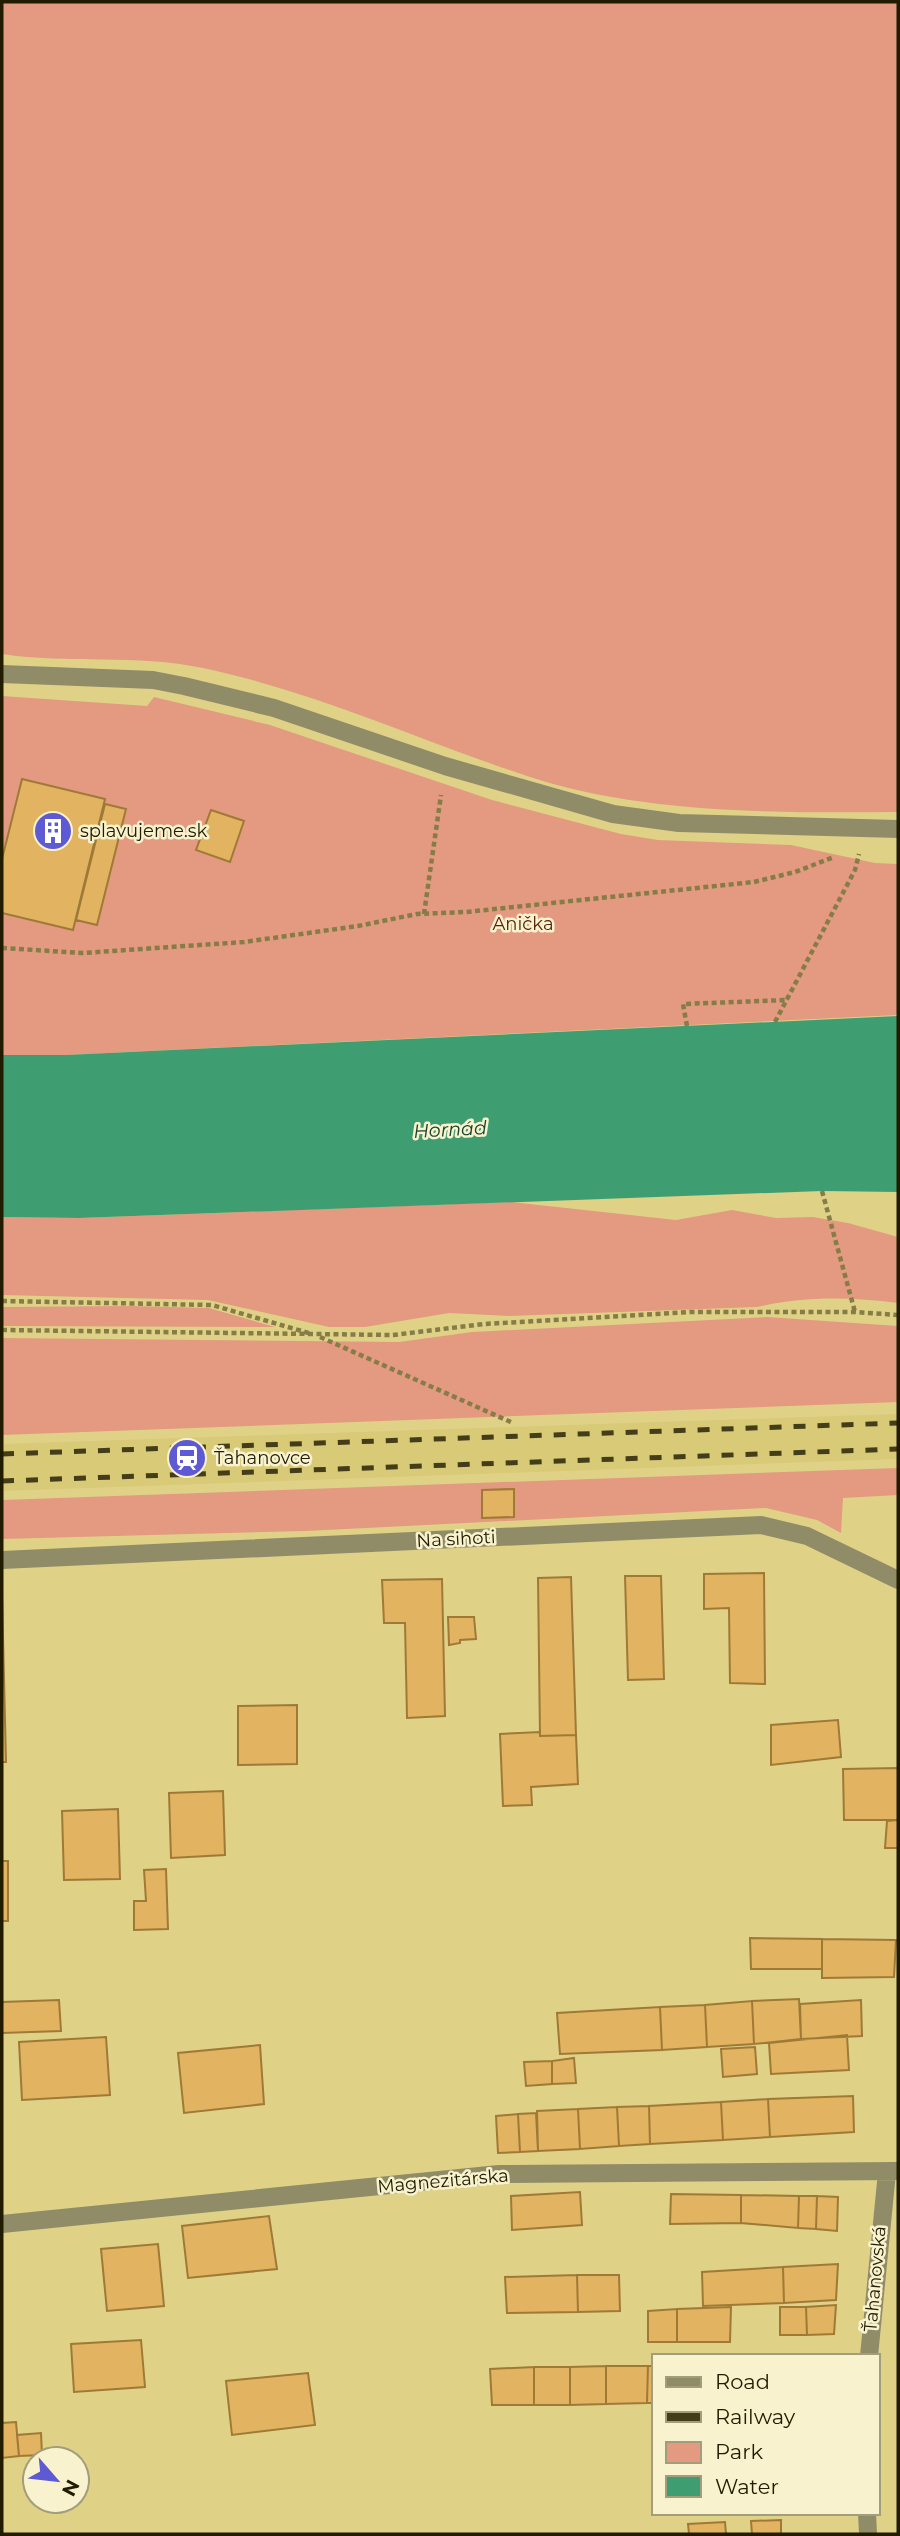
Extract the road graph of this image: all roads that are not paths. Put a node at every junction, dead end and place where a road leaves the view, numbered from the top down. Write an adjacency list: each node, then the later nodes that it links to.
1 (2, 674): 2 (street)
2 (898, 829)
3 (2, 1560): 4 (street, Na sihoti)
4 (898, 1580)
5 (893, 2171): 6 (street, Magnezitárska); 7 (street, Ťahanovská)
6 (2, 2224)
7 (869, 2354)
8 (867, 2515): 9 (street)
9 (868, 2534)

